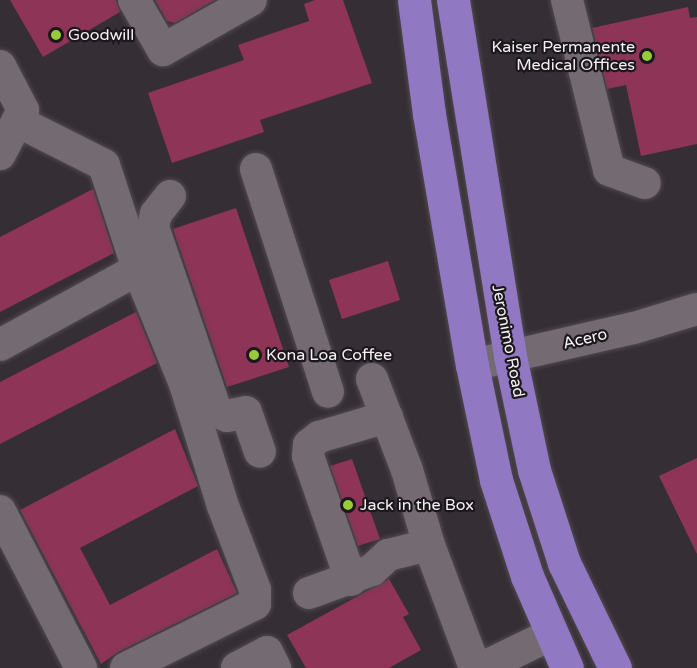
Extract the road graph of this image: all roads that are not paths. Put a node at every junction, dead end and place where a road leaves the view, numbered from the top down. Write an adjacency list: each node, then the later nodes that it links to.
1 (134, 0): 2 (street)
2 (251, 0)
3 (414, 0): 16 (main road)
4 (453, 0): 15 (main road, Jeronimo Road)
5 (567, 0): 10 (street)
6 (0, 66): 7 (street)
7 (19, 122): 8 (street); 12 (street)
8 (0, 154)
9 (256, 169): 18 (street)
10 (645, 183)
11 (170, 196): 20 (street)
12 (138, 269): 14 (street); 27 (street)
13 (697, 309): 15 (street, Acero)
14 (0, 345)
15 (510, 356): 16 (street, Acero); 33 (main road, Jeronimo Road)
16 (472, 364): 25 (main road)
17 (372, 379): 19 (street)
18 (328, 392)
19 (387, 417): 22 (street); 23 (street)
20 (260, 452)
21 (0, 511): 26 (street)
22 (429, 544): 23 (street); 30 (street)
23 (351, 580): 24 (street)
24 (309, 593)
25 (552, 634): 31 (street); 32 (main road)
26 (81, 668)
27 (126, 668)
28 (237, 668): 29 (street)
29 (275, 668)
30 (475, 668)
31 (482, 668)
32 (567, 668)
33 (615, 668)

